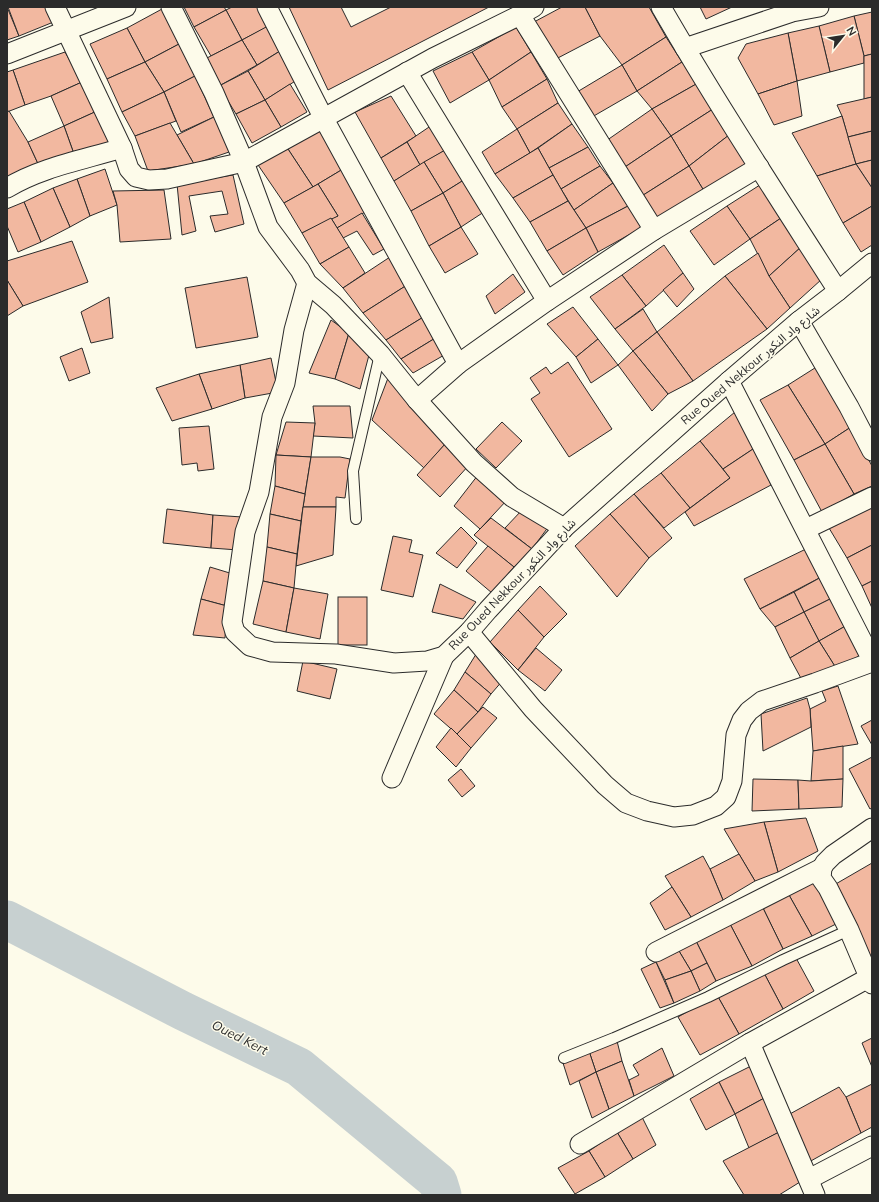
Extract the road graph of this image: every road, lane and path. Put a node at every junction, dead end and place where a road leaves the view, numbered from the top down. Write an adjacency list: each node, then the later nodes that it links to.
1 (56, 7): 9 (street)
2 (126, 7): 9 (street)
3 (171, 7): 15 (street)
4 (267, 7): 13 (street)
5 (661, 7): 10 (street)
6 (819, 7): 7 (street)
7 (791, 9): 10 (street)
8 (527, 11): 12 (street); 18 (street)
9 (67, 31): 11 (street); 14 (street)
10 (685, 48): 16 (street)
11 (7, 54)
12 (407, 72): 13 (street); 22 (street)
13 (324, 119): 15 (street); 25 (street)
14 (122, 148): 15 (street); 17 (street)
15 (244, 162): 20 (street)
16 (759, 167): 18 (street); 21 (street)
17 (7, 188)
18 (654, 230): 22 (street)
19 (872, 263): 21 (street, Rue Oued Nekkour شارع واد النکور)
20 (306, 283): 24 (street); 34 (street, Rue Oued Nekkour شارع واد النکور)
21 (838, 291): 23 (street, Rue Oued Nekkour شارع واد النکور)
22 (547, 301): 25 (street)
23 (799, 321): 26 (street, Rue Oued Nekkour شارع واد النکور); 28 (street)
24 (380, 354): 27 (street); 30 (lane)
25 (458, 364): 27 (street)
26 (729, 381): 31 (street, Rue Oued Nekkour شارع واد النکور); 32 (street)
27 (417, 400): 31 (street)
28 (872, 451)
29 (872, 497): 32 (street)
30 (356, 519)
31 (564, 528): 33 (street, Rue Oued Nekkour شارع واد النکور)
32 (806, 529): 35 (street)
33 (469, 632): 34 (street, Rue Oued Nekkour شارع واد النکور); 35 (street)
34 (444, 656): 36 (street)
35 (872, 661)
36 (392, 778)
37 (872, 828): 38 (street)
38 (822, 868): 39 (street); 40 (street)
39 (849, 930): 41 (street); 43 (lane)
40 (656, 952)
41 (871, 979): 42 (street)
42 (750, 1043): 44 (street); 46 (street)
43 (564, 1058)
44 (580, 1144)
45 (872, 1146): 46 (street)
46 (812, 1187)

